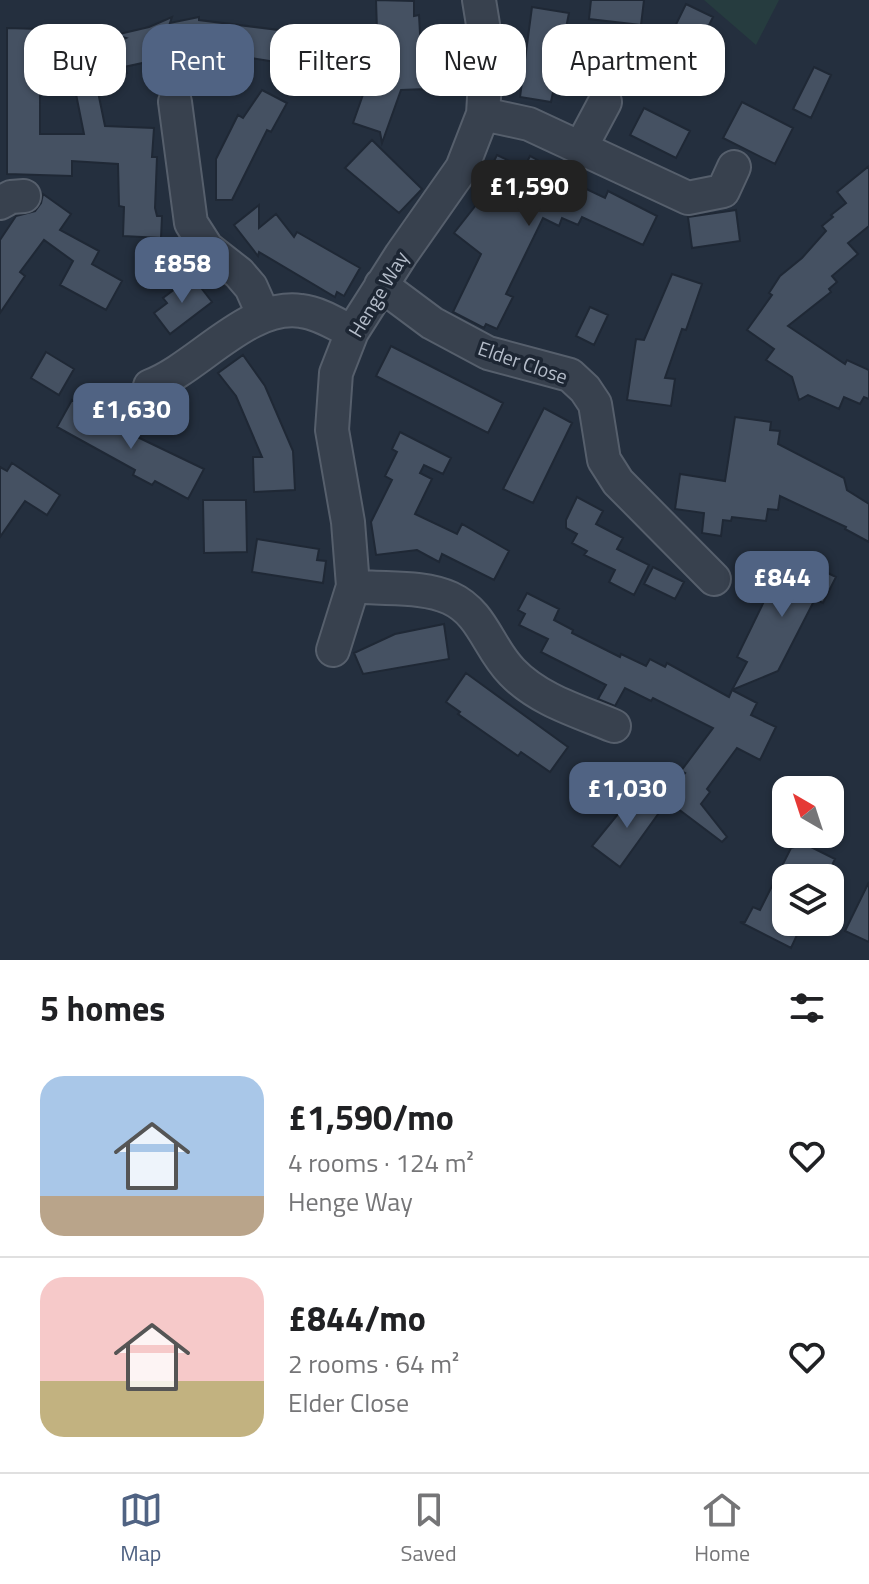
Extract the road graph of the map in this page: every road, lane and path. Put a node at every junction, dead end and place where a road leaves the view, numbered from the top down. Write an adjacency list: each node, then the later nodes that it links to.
1 (479, 0): 4 (street, Henge Way)
2 (175, 102): 8 (street)
3 (605, 102): 5 (street)
4 (483, 114): 5 (street); 7 (street, Henge Way)
5 (581, 147): 6 (street)
6 (734, 167)
7 (381, 285): 9 (street, Henge Way); 11 (street, Elder Close)
8 (263, 314): 9 (street); 10 (street)
9 (352, 332): 12 (street, Henge Way)
10 (150, 386)
11 (714, 579)
12 (353, 586): 13 (street, Henge Way); 14 (street)
13 (333, 650)
14 (614, 726)

